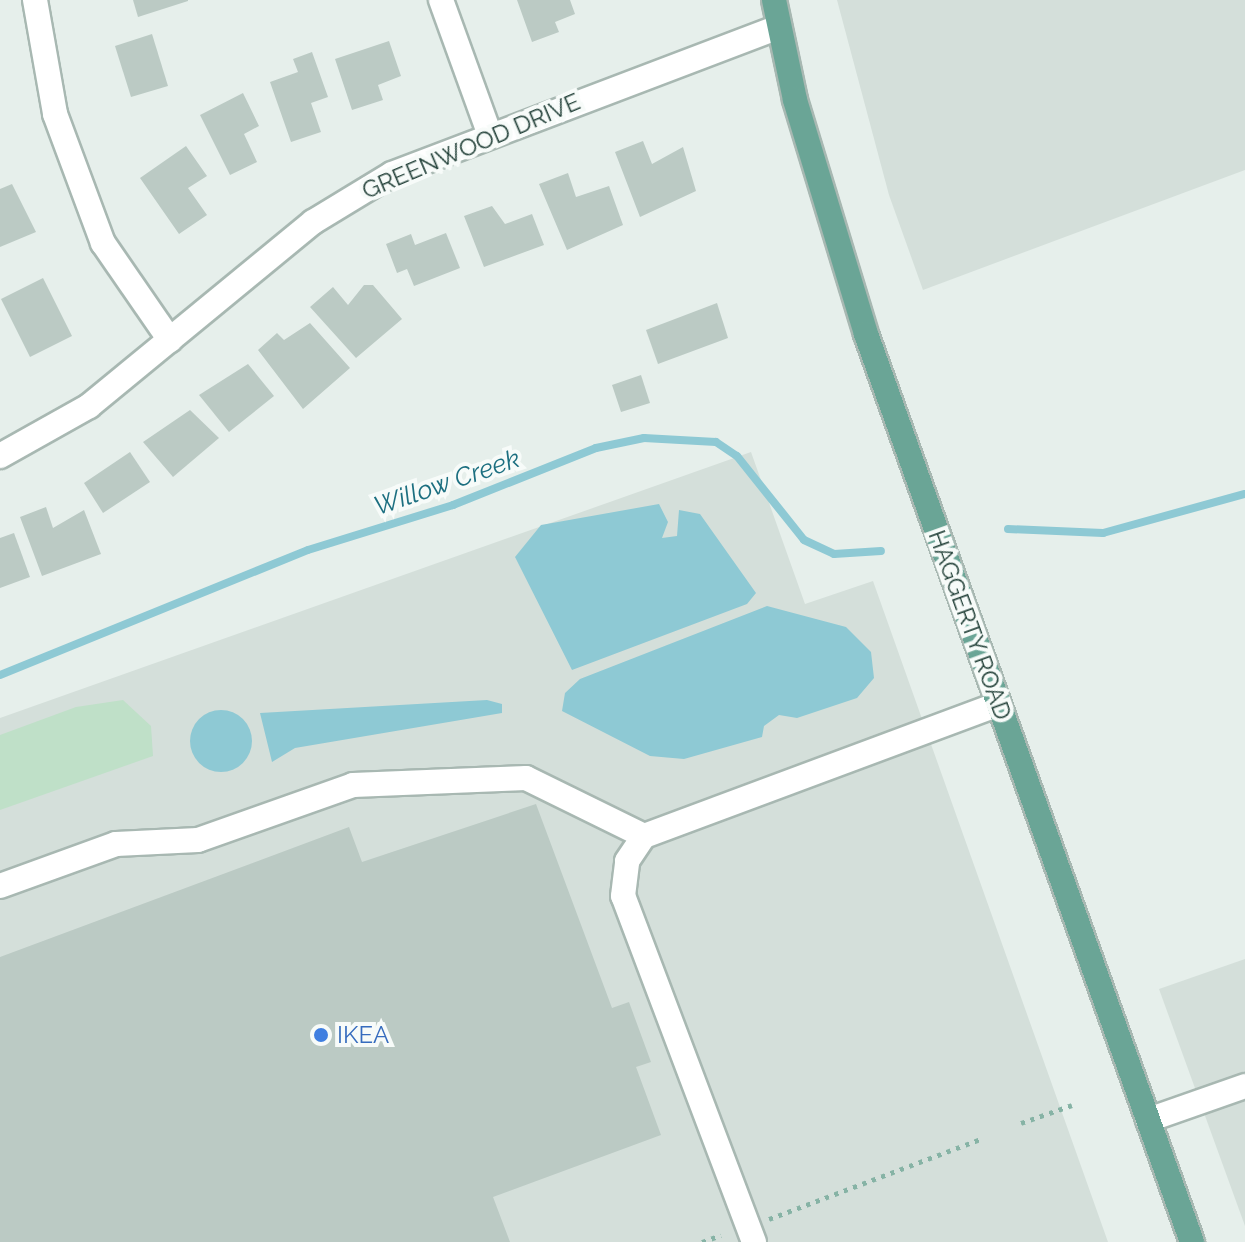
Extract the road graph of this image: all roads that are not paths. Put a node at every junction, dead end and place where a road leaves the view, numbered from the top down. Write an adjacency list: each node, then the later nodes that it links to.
1 (35, 0): 6 (street)
2 (441, 0): 5 (street)
3 (774, 0): 4 (main road, HAGGERTY ROAD)
4 (778, 27): 5 (street, GREENWOOD DRIVE); 8 (main road, HAGGERTY ROAD)
5 (490, 135): 6 (street, GREENWOOD DRIVE)
6 (170, 340): 7 (street, GREENWOOD DRIVE)
7 (0, 456)
8 (998, 704): 9 (street); 12 (main road, HAGGERTY ROAD)
9 (644, 836): 10 (street); 13 (street)
10 (0, 886)
11 (1245, 1086): 12 (street)
12 (1148, 1120): 14 (main road, HAGGERTY ROAD)
13 (754, 1242)
14 (1192, 1242)

